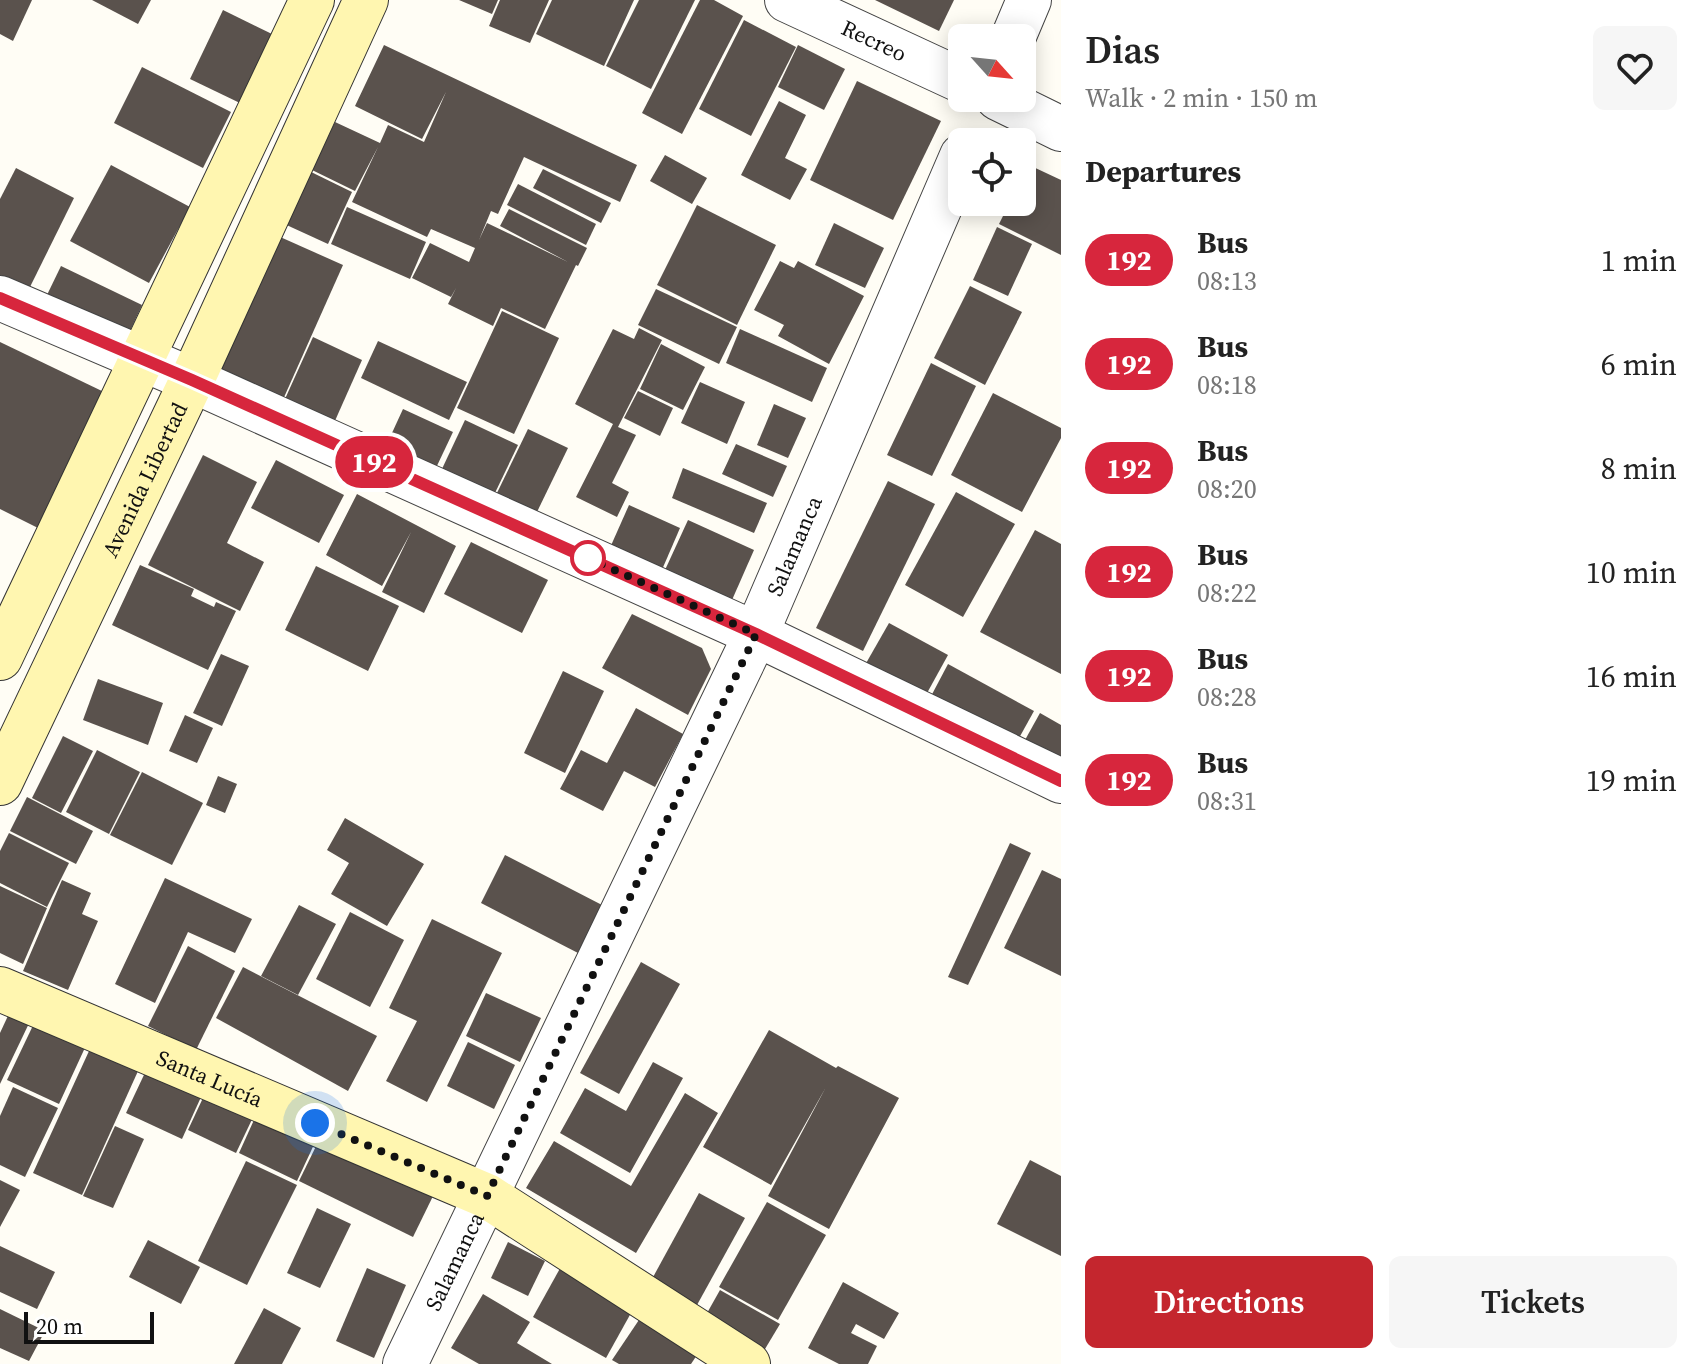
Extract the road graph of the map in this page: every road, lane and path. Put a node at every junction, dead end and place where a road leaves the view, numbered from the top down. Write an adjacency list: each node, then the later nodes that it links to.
1 (312, 0): 11 (main road)
2 (366, 0): 12 (main road, Avenida Libertad)
3 (787, 0): 6 (street, Recreo)
4 (1029, 0): 5 (street)
5 (1019, 24)
6 (948, 75)
7 (1026, 112): 8 (street)
8 (1061, 129)
9 (948, 188): 13 (street, Salamanca)
10 (0, 298): 11 (street)
11 (142, 359): 12 (street); 14 (main road)
12 (192, 380): 13 (street); 16 (main road, Avenida Libertad)
13 (756, 634): 15 (street); 18 (street, Salamanca)
14 (0, 658)
15 (1061, 781)
16 (0, 783)
17 (0, 989): 18 (main road, Santa Lucía)
18 (487, 1196): 19 (street, Salamanca); 20 (main road, Santa Lucía)
19 (405, 1364)
20 (748, 1364)

